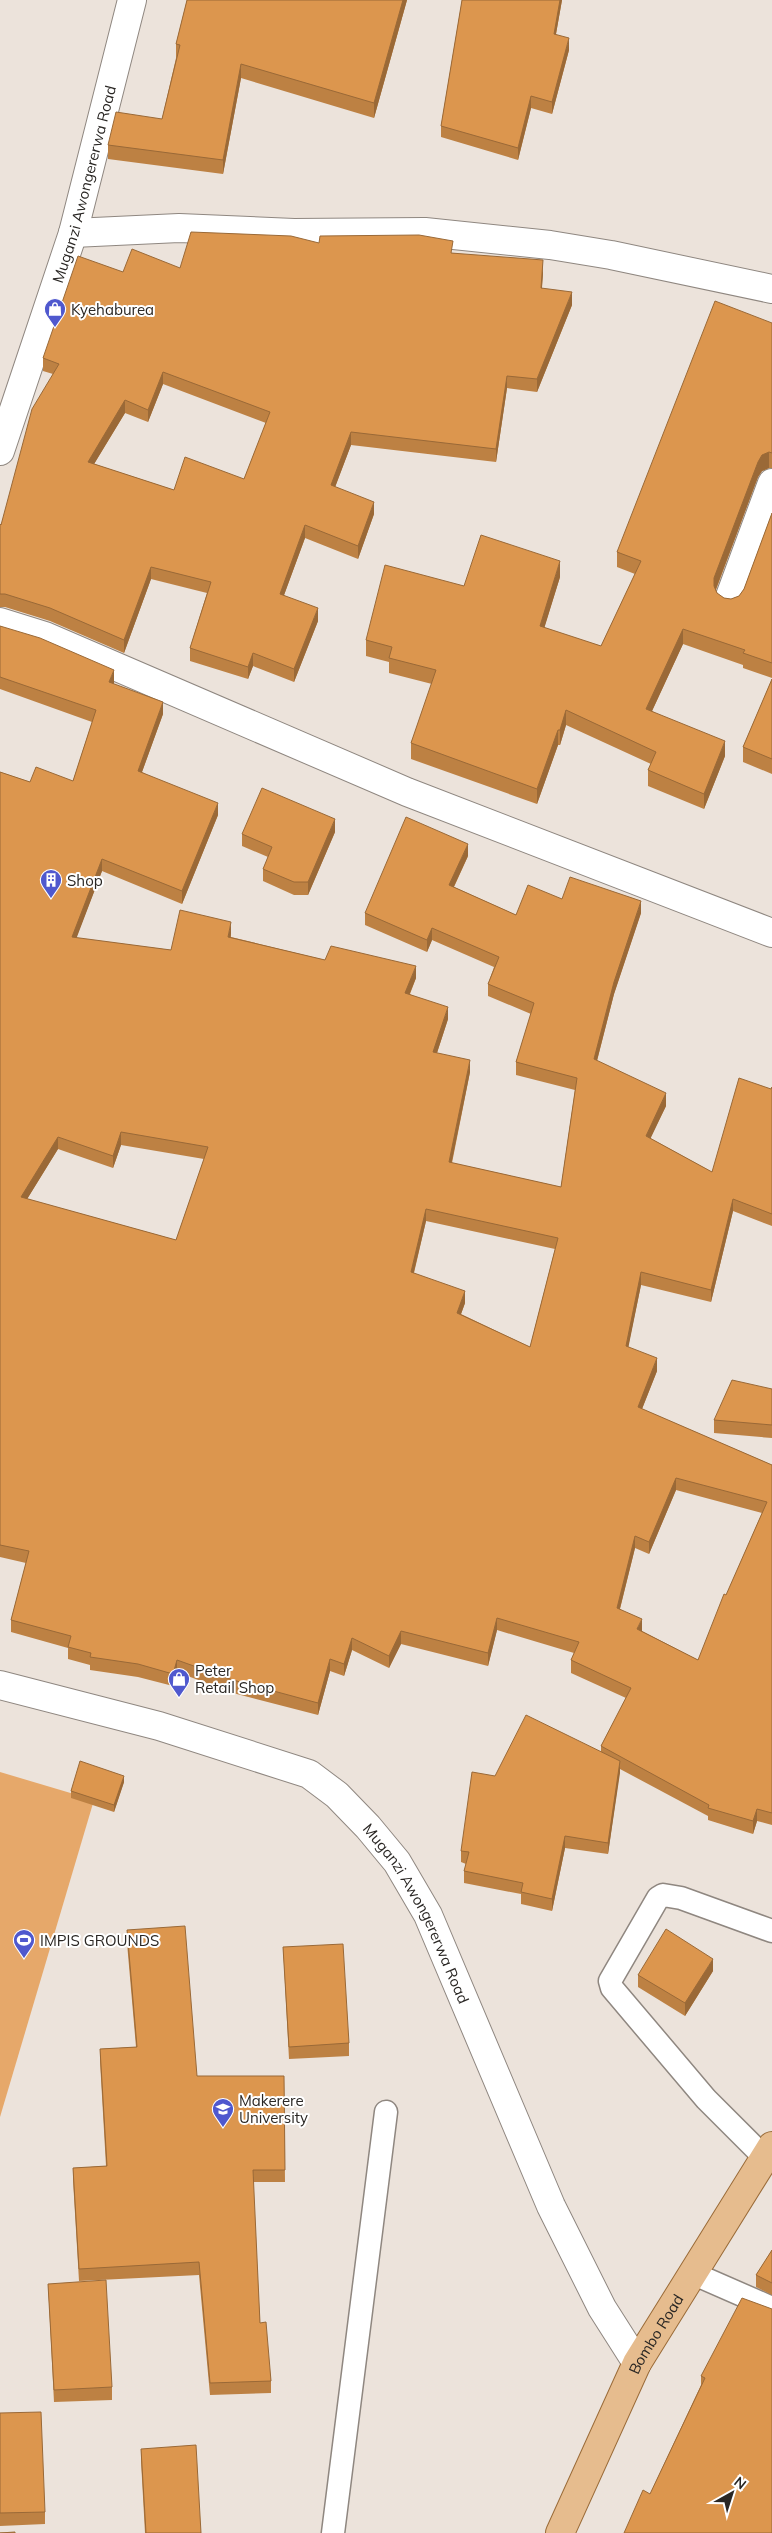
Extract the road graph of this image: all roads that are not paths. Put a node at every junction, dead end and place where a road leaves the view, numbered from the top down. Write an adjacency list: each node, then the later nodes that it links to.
1 (132, 0): 2 (street, Muganzi Awongererwa Road)
2 (73, 233): 3 (street); 4 (street, Muganzi Awongererwa Road)
3 (772, 289)
4 (0, 451)
5 (772, 483): 6 (street)
6 (729, 599)
7 (0, 622): 8 (street)
8 (772, 933)
9 (0, 1684): 15 (street, Muganzi Awongererwa Road)
10 (772, 1931): 12 (lane)
11 (386, 2112): 16 (lane)
12 (768, 2152): 13 (main road, Bombo Road)
13 (692, 2273): 14 (lane); 15 (main road, Bombo Road)
14 (772, 2308)
15 (637, 2362): 17 (main road, Bombo Road)
16 (333, 2533)
17 (560, 2533)

